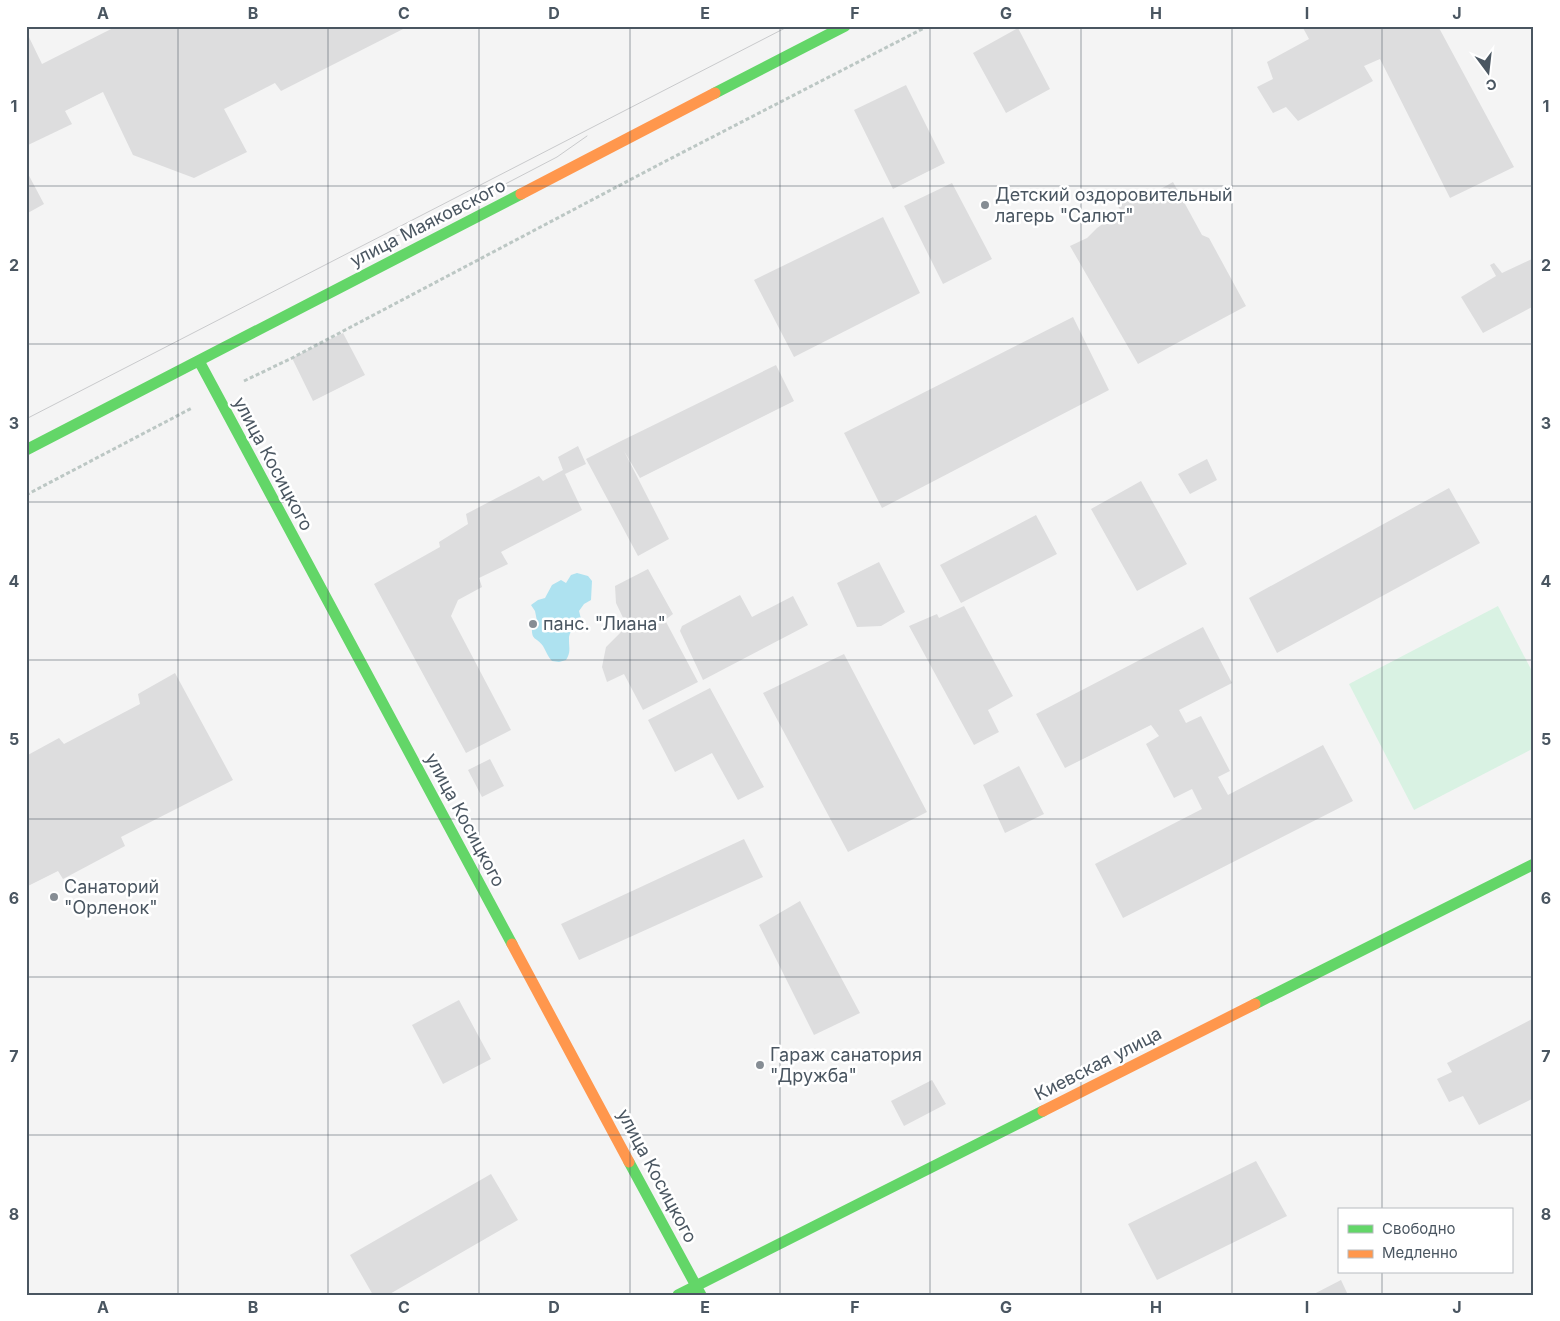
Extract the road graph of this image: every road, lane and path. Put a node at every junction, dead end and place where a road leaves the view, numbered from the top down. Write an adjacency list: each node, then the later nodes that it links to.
1 (845, 26): 3 (street, улица Маяковского)
2 (928, 26): 4 (path)
3 (199, 362): 4 (street, улица Косицкого); 5 (street, улица Маяковского)
4 (216, 395): 6 (path); 8 (street, улица Косицкого)
5 (26, 450)
6 (26, 495)
7 (1534, 864): 8 (street, Киевская улица)
8 (699, 1290): 9 (street, Киевская улица)
9 (678, 1295)

